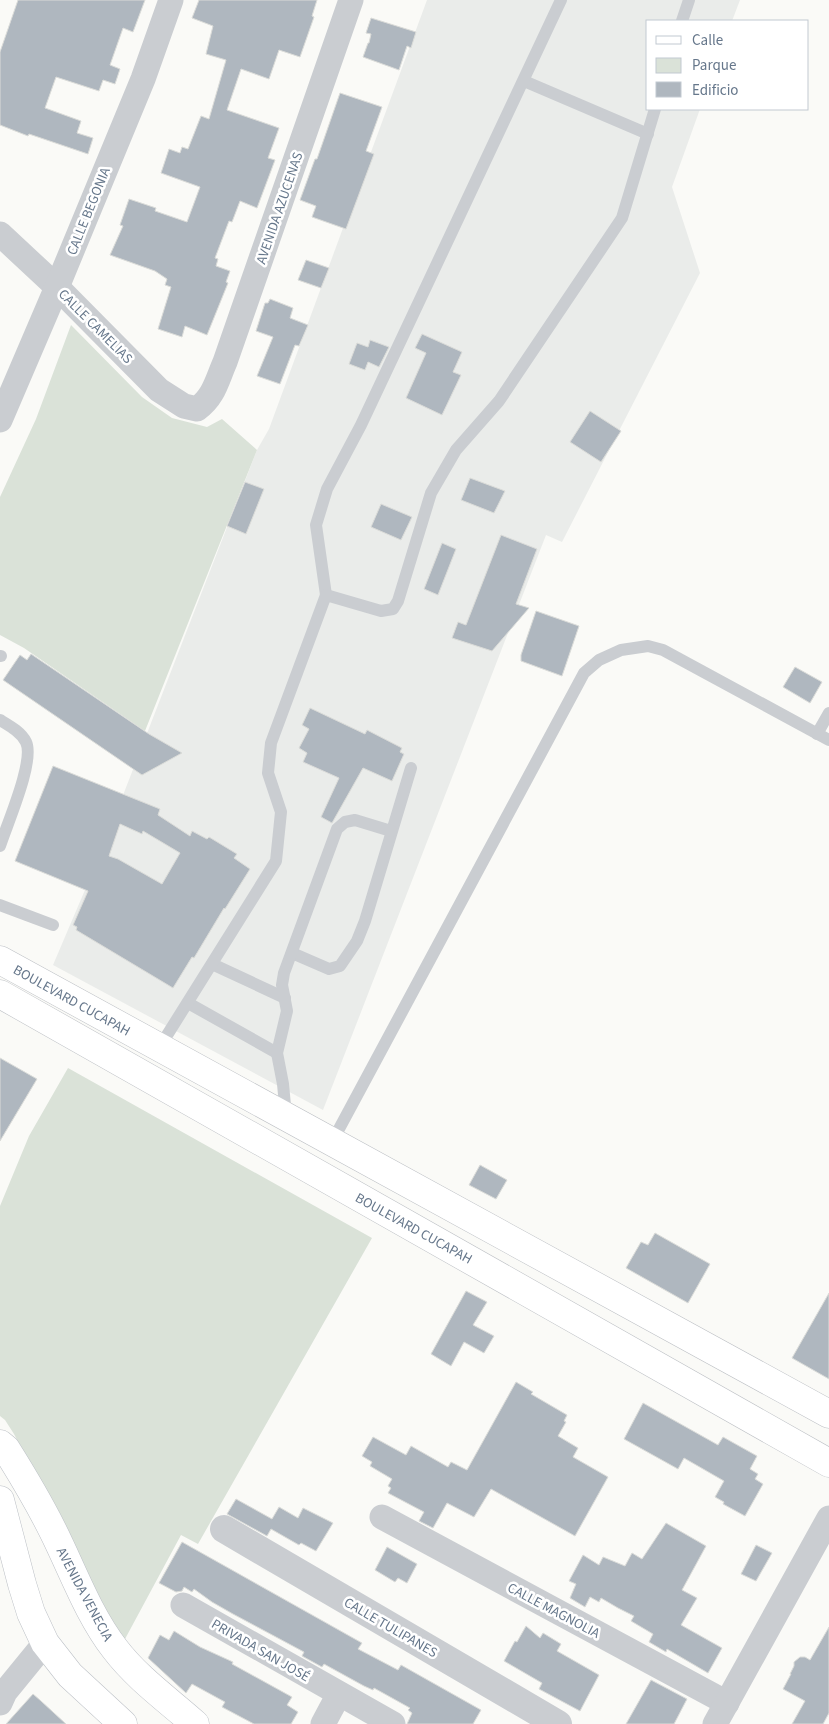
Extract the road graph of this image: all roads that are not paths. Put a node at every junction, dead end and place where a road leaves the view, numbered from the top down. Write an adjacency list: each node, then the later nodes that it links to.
1 (171, 0): 10 (street, CALLE BEGONIA)
2 (351, 0): 11 (street, AVENIDA AZUCENAS)
3 (561, 0): 6 (lane)
4 (689, 0): 5 (lane)
5 (682, 20)
6 (524, 81): 8 (lane); 13 (lane)
7 (655, 110): 8 (lane)
8 (648, 134): 13 (lane)
9 (0, 234): 10 (street, CALLE CAMELIAS)
10 (57, 287): 11 (street, CALLE CAMELIAS); 12 (street, CALLE BEGONIA)
11 (197, 409)
12 (0, 420)
13 (326, 595): 25 (lane)
14 (829, 712): 16 (lane)
15 (0, 720): 20 (lane)
16 (817, 734): 17 (lane); 32 (lane)
17 (829, 740)
18 (411, 768): 19 (lane)
19 (391, 831): 23 (lane); 23 (lane)
20 (0, 846)
21 (0, 905): 22 (lane)
22 (52, 925)
23 (292, 953): 27 (lane)
24 (0, 960): 29 (main road, BOULEVARD CUCAPAH)
25 (212, 964): 27 (lane); 28 (lane)
26 (0, 994): 35 (main road, BOULEVARD CUCAPAH)
27 (285, 998): 30 (lane)
28 (188, 1003): 29 (lane); 30 (lane)
29 (160, 1048): 31 (main road, BOULEVARD CUCAPAH)
30 (277, 1053): 31 (lane)
31 (286, 1116): 32 (main road, BOULEVARD CUCAPAH)
32 (332, 1142): 33 (main road, BOULEVARD CUCAPAH)
33 (829, 1414)
34 (0, 1444): 40 (main road, AVENIDA VENECIA)
35 (829, 1462)
36 (0, 1500): 41 (main road)
37 (382, 1517): 46 (street, CALLE MAGNOLIA)
38 (829, 1518): 46 (street, CALLE MAGNOLIA)
39 (224, 1529): 51 (street, CALLE TULIPANES)
40 (54, 1532): 41 (main road); 48 (main road, AVENIDA VENECIA)
41 (13, 1554): 43 (main road)
42 (183, 1605): 44 (street, PRIVADA SAN JOSÉ)
43 (45, 1643): 45 (street); 47 (main road)
44 (339, 1694): 49 (street); 50 (street, PRIVADA SAN JOSÉ)
45 (2, 1696)
46 (721, 1713)
47 (123, 1724)
48 (195, 1724)
49 (323, 1724)
50 (393, 1724)
51 (558, 1724)

